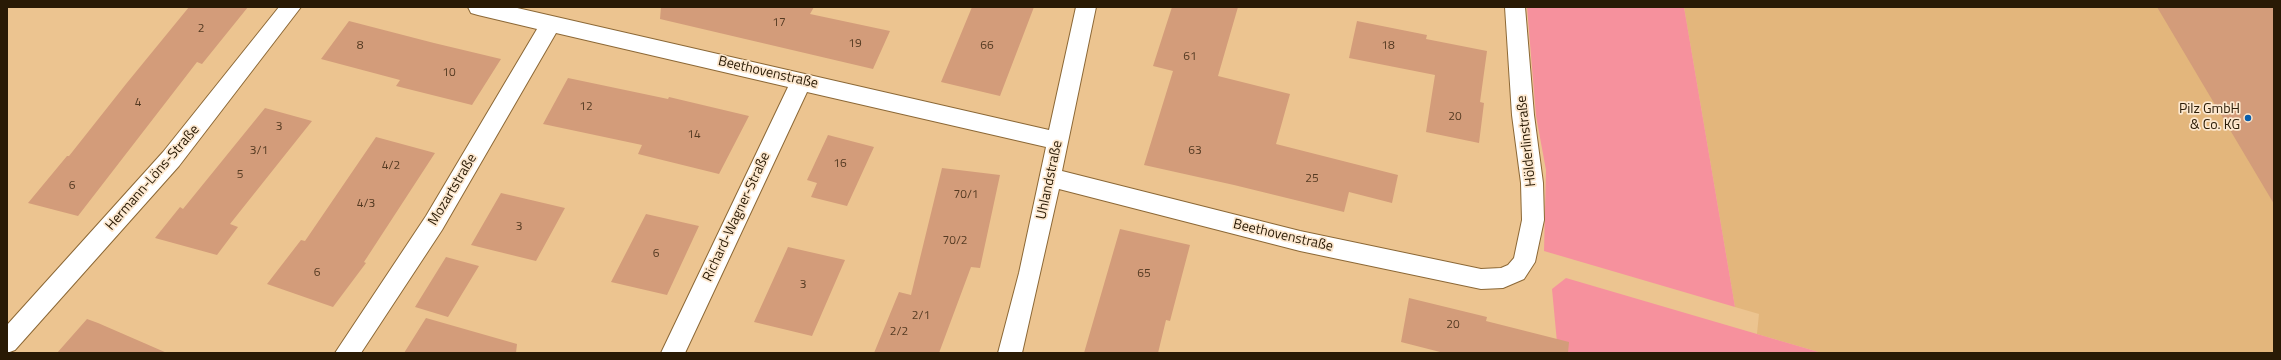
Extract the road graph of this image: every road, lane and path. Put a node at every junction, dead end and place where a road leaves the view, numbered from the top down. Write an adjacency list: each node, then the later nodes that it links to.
1 (291, 7): 10 (street, Hermann-Löns-Straße)
2 (478, 7): 5 (street, Beethovenstraße)
3 (1086, 7): 7 (street, Uhlandstraße)
4 (1515, 7): 9 (street, Hölderlinstraße)
5 (551, 24): 6 (street, Beethovenstraße); 11 (street, Mozartstraße)
6 (801, 81): 7 (street, Beethovenstraße); 12 (street, Richard-Wagner-Straße)
7 (1058, 141): 8 (street, Uhlandstraße)
8 (1051, 178): 9 (street, Beethovenstraße); 13 (street, Uhlandstraße)
9 (1516, 272)
10 (7, 342)
11 (348, 353)
12 (673, 353)
13 (1010, 353)

